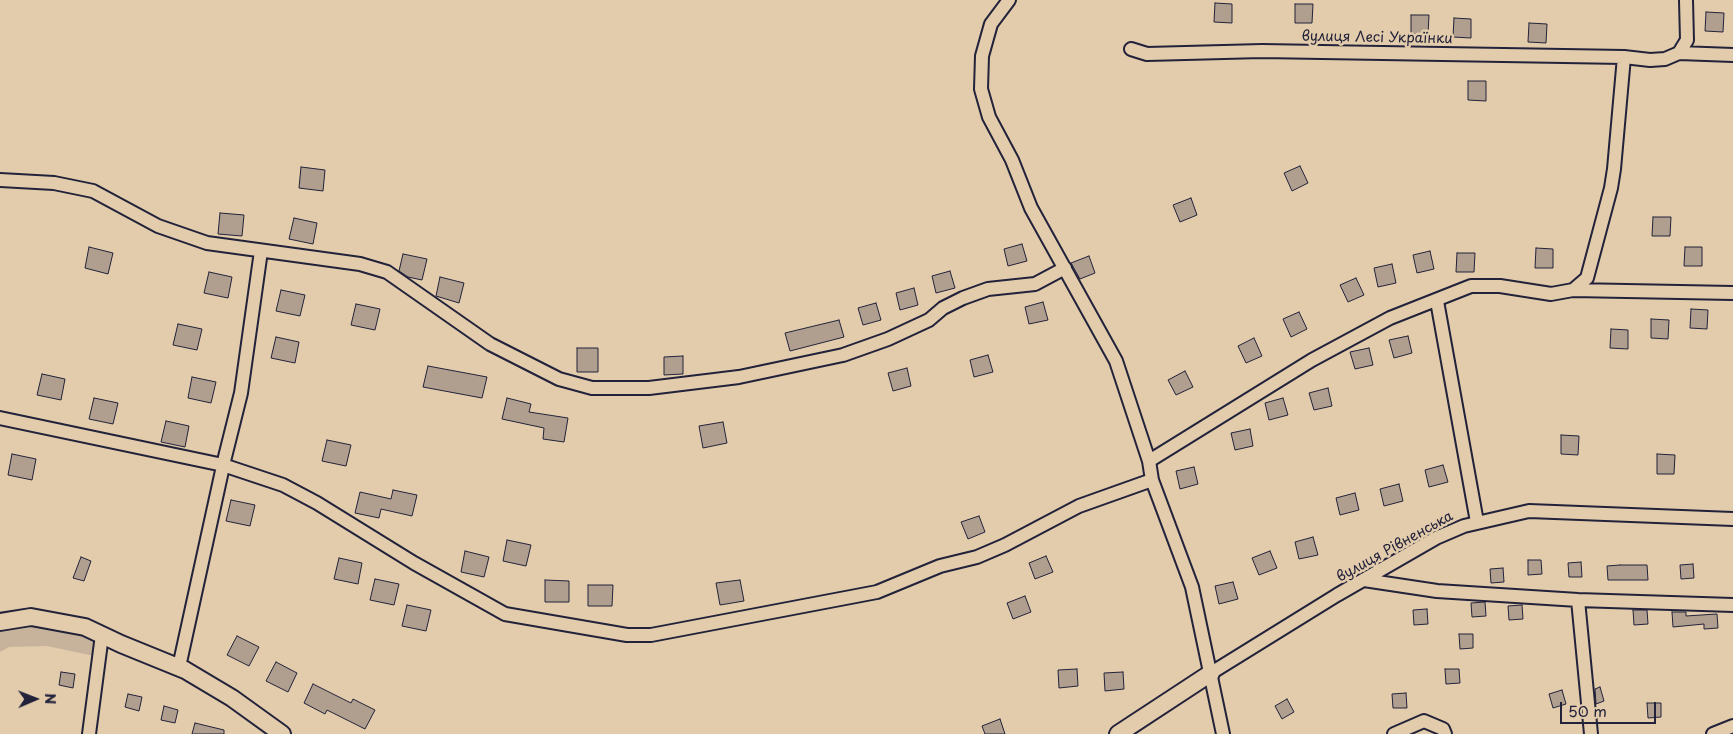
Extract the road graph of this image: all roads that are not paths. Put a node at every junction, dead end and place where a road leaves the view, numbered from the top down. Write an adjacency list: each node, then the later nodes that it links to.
1 (1009, 0): 9 (street)
2 (1686, 0): 4 (street)
3 (1131, 49): 6 (street, вулиця Лесі Українки)
4 (1679, 53): 5 (street, вулиця Лесі Українки); 6 (street, вулиця Лесі Українки)
5 (1733, 55)
6 (1624, 58): 10 (street)
7 (0, 180): 8 (street)
8 (261, 251): 9 (street); 15 (street)
9 (1065, 268): 14 (street)
10 (1573, 290): 11 (street); 12 (street)
11 (1733, 293)
12 (1437, 301): 14 (street); 18 (street)
13 (0, 418): 15 (street)
14 (1149, 461): 16 (street)
15 (223, 465): 16 (street); 24 (street)
16 (1152, 480): 25 (street)
17 (1733, 519): 18 (street, вулиця Рівненська)
18 (1478, 522): 19 (street, вулиця Рівненська)
19 (1364, 580): 20 (street); 25 (street, вулиця Рівненська)
20 (1578, 600): 21 (street); 33 (street)
21 (1733, 605)
22 (0, 622): 23 (street)
23 (102, 635): 24 (street); 27 (street)
24 (180, 668): 28 (street)
25 (1211, 673): 29 (street); 30 (street)
26 (1733, 726): 34 (street)
27 (88, 734)
28 (282, 734)
29 (1118, 734)
30 (1223, 734)
31 (1394, 734): 32 (street)
32 (1445, 734)
33 (1590, 734)
34 (1712, 734)

